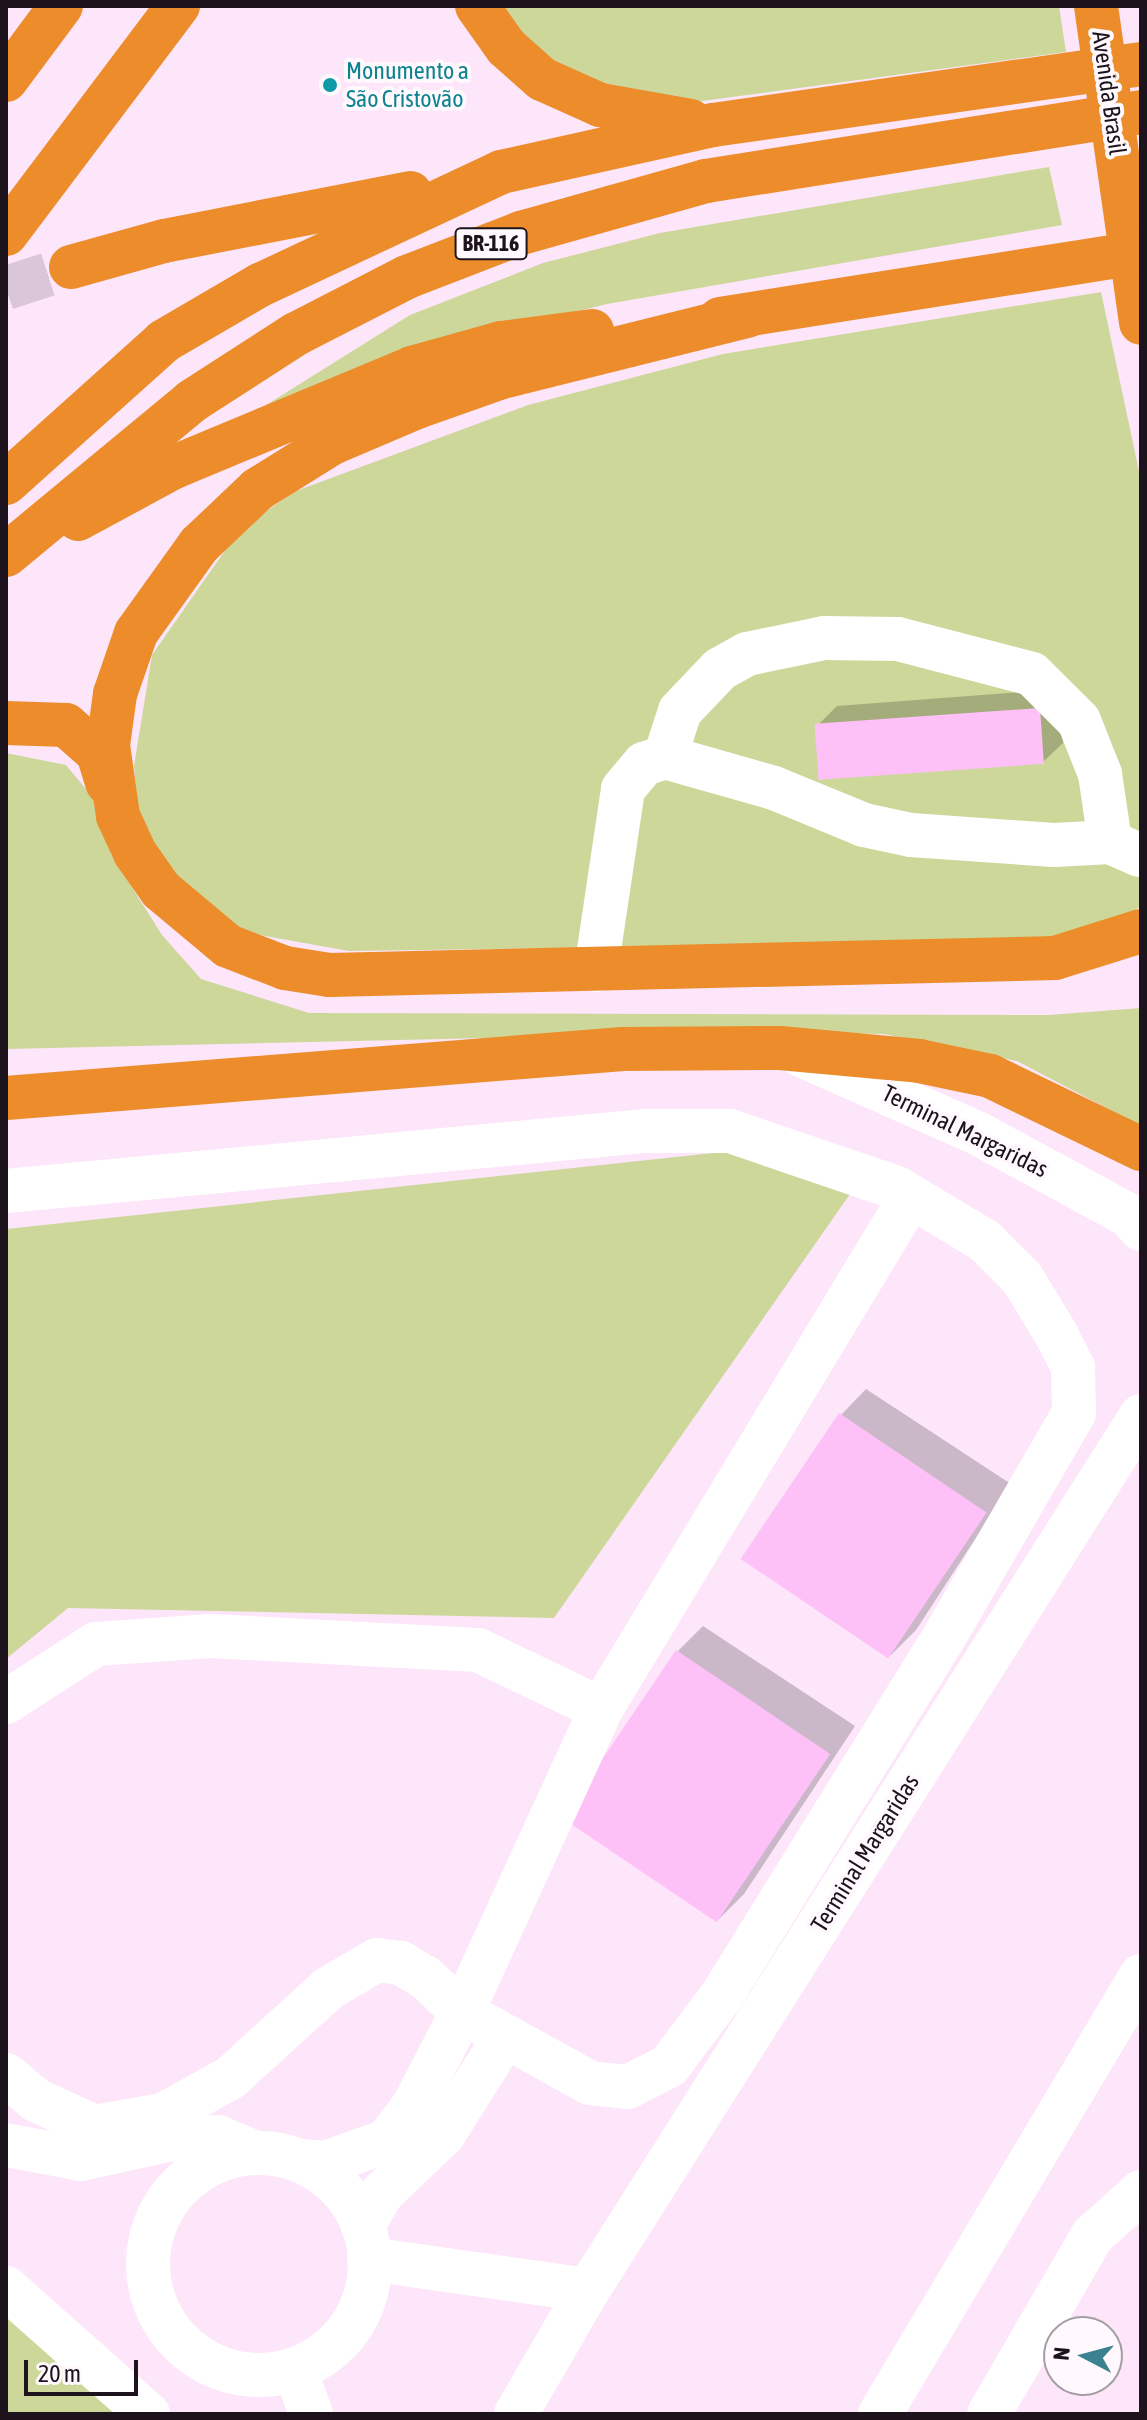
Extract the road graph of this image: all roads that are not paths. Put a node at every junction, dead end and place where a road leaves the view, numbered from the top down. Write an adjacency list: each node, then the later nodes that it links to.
1 (61, 6): 6 (highway)
2 (178, 6): 10 (highway)
3 (477, 6): 8 (highway)
4 (1096, 6): 14 (highway, Avenida Brasil)
5 (1141, 64): 8 (highway)
6 (6, 80)
7 (1141, 112): 16 (highway, BR-116)
8 (713, 125): 9 (highway)
9 (501, 172): 12 (highway); 15 (highway)
10 (6, 234)
11 (1141, 252): 13 (highway)
12 (71, 267)
13 (747, 316): 16 (highway); 19 (highway)
14 (1141, 323)
15 (6, 483)
16 (6, 557)
17 (6, 723): 19 (highway)
18 (665, 757): 18 (lane); 21 (lane)
19 (118, 816): 21 (highway)
20 (1131, 940): 21 (highway)
21 (596, 970)
22 (780, 1048): 23 (highway); 24 (highway); 27 (lane, Terminal Margaridas)
23 (6, 1098)
24 (1141, 1149)
25 (6, 1191): 26 (lane)
26 (910, 1198): 30 (lane); 33 (lane)
27 (1141, 1229)
28 (1141, 1416): 42 (lane, Terminal Margaridas)
29 (6, 1702): 30 (lane)
30 (601, 1709): 32 (lane)
31 (1141, 1976): 49 (lane)
32 (462, 2012): 33 (lane); 34 (lane); 37 (lane)
33 (504, 2038): 40 (lane)
34 (6, 2075)
35 (6, 2145): 36 (lane)
36 (256, 2153): 37 (lane); 44 (lane)
37 (302, 2161): 40 (lane)
38 (1141, 2192): 50 (lane)
39 (1141, 2225): 43 (lane)
40 (366, 2243): 42 (lane); 44 (lane)
41 (6, 2288): 46 (lane)
42 (588, 2290): 48 (lane, Terminal Margaridas)
43 (1077, 2316)
44 (295, 2370): 47 (lane)
45 (1043, 2375): 51 (lane)
46 (148, 2414)
47 (311, 2414)
48 (516, 2414)
49 (880, 2414)
50 (989, 2414)
51 (1021, 2414)

